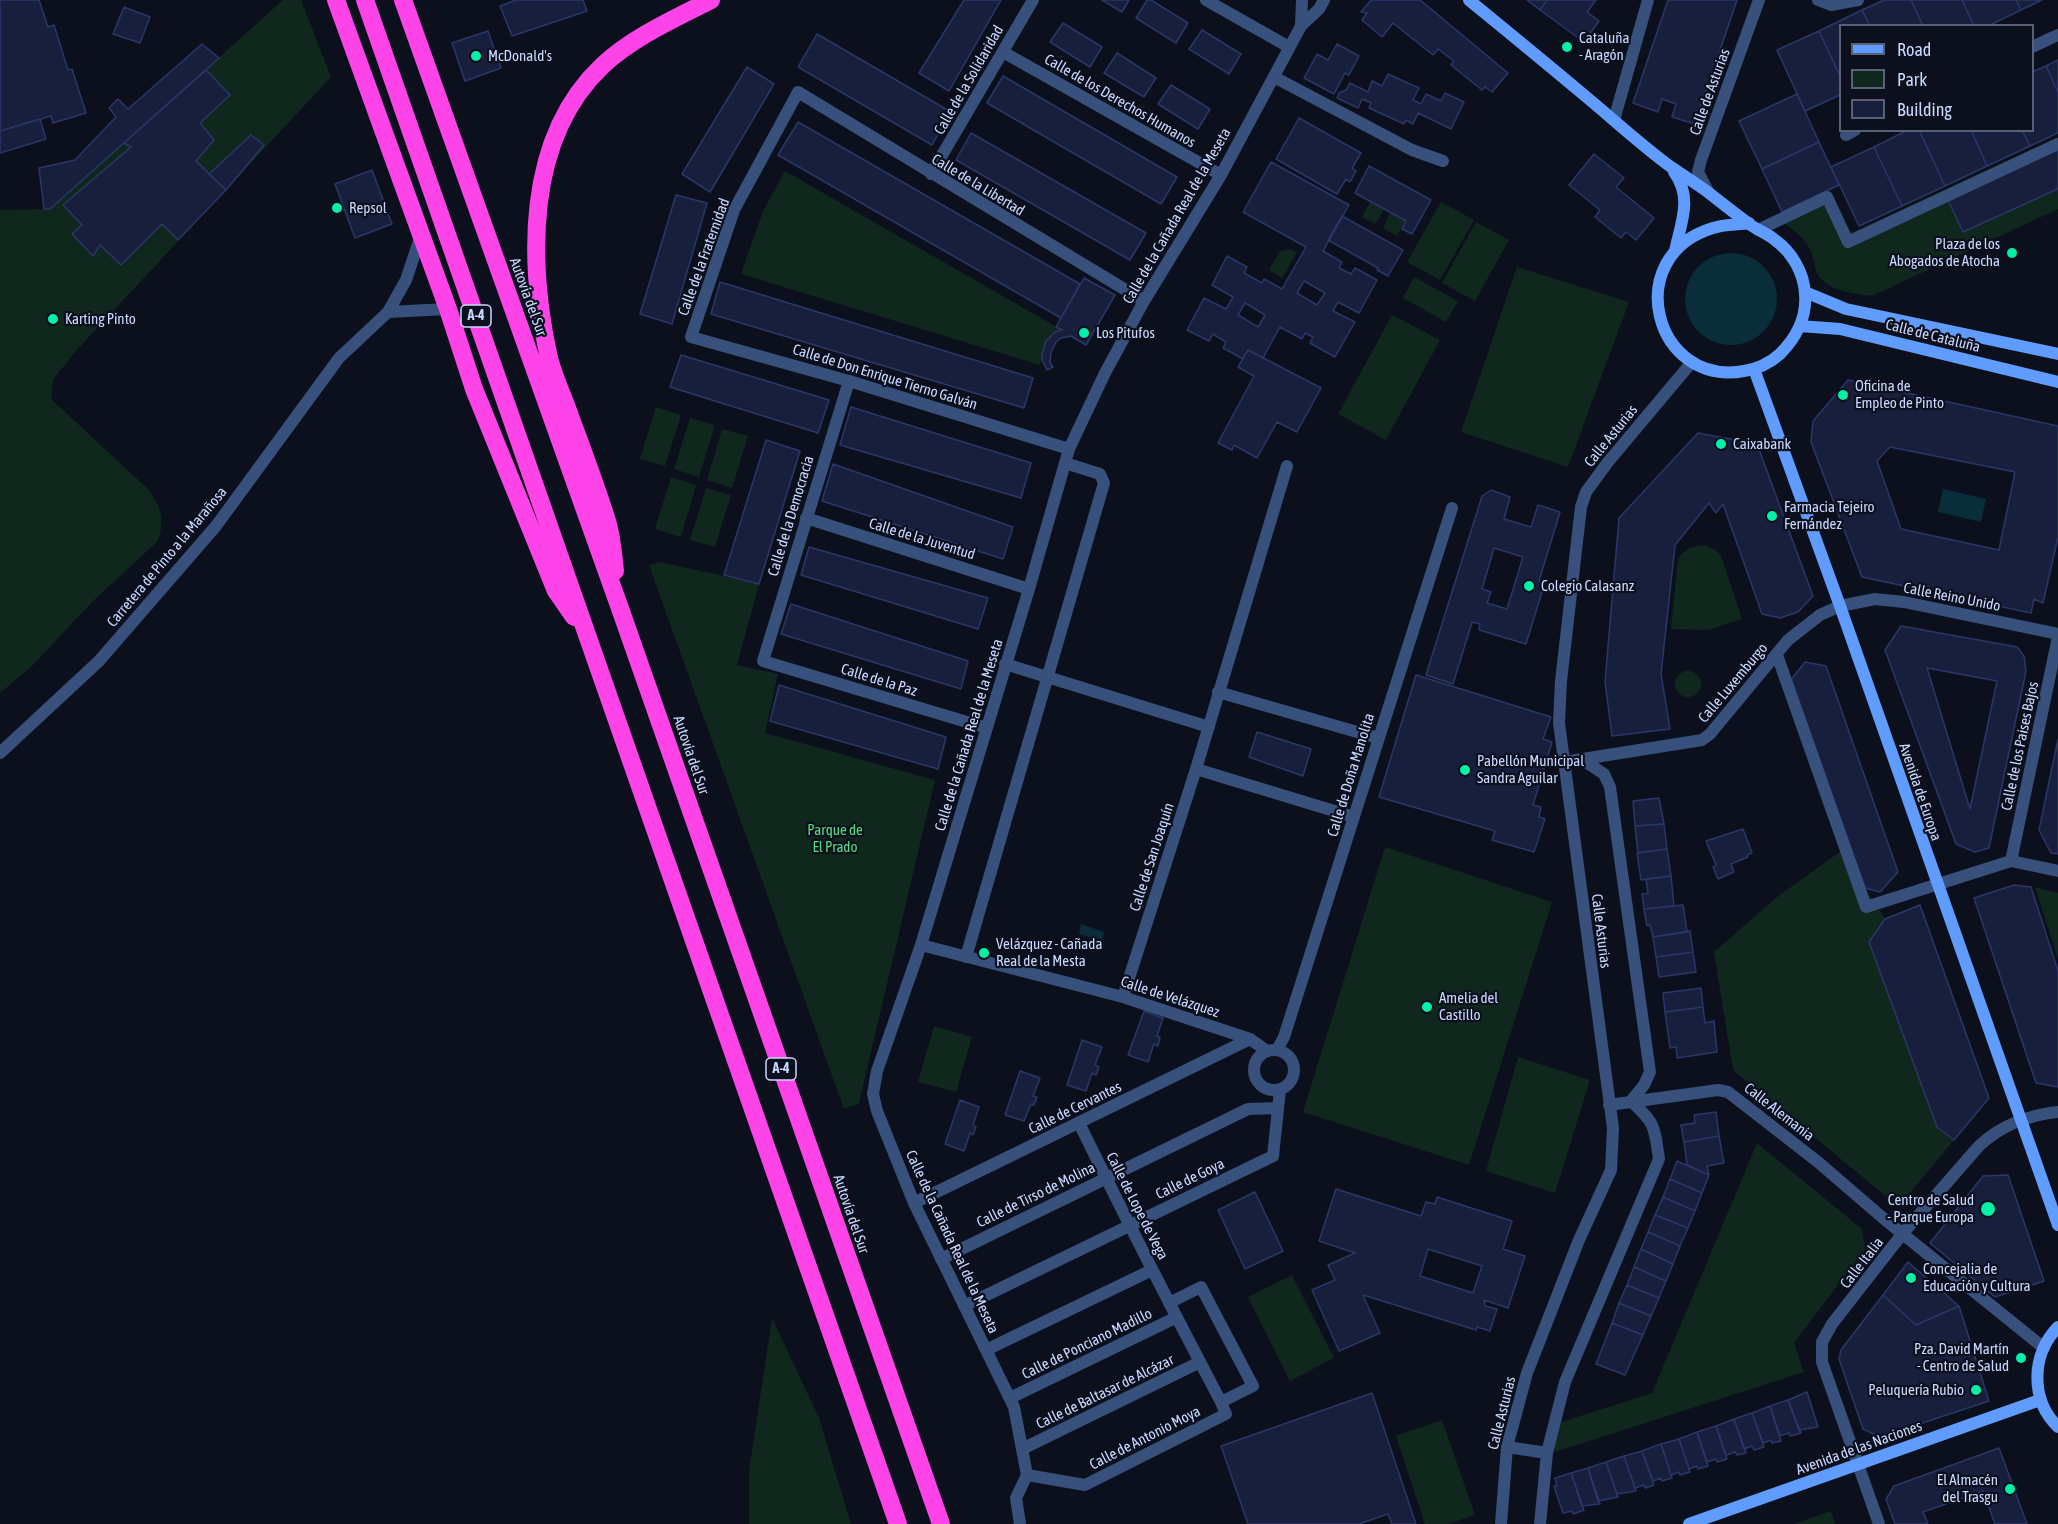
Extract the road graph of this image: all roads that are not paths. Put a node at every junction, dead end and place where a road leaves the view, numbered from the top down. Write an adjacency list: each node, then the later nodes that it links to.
1 (336, 0): 29 (highway)
2 (365, 0): 50 (highway, A-4)
3 (403, 0): 49 (highway, Autovía del Sur / A-4)
4 (711, 0): 49 (highway)
5 (1033, 0): 18 (street, Calle de la Solidaridad)
6 (1206, 0): 17 (street)
7 (1302, 0): 14 (street, Calle de la Cañada Real de la Meseta)
8 (1324, 0): 14 (street, Calle de la Cañada Real de la Meseta)
9 (1469, 0): 21 (main road)
10 (1648, 0): 21 (street)
11 (1759, 0): 27 (street, Calle de Asturias)
12 (1818, 0): 13 (street)
13 (1858, 0)
14 (1301, 26): 17 (street, Calle de la Cañada Real de la Meseta)
15 (2058, 35): 16 (street)
16 (2034, 46)
17 (1288, 47): 19 (street, Calle de la Cañada Real de la Meseta)
18 (1003, 52): 25 (street, Calle de la Solidaridad); 26 (street, Calle de los Derechos Humanos)
19 (1274, 77): 23 (street); 26 (street, Calle de la Cañada Real de la Meseta)
20 (798, 92): 25 (street, Calle de la Libertad); 36 (street, Calle de la Fraternidad)
21 (1614, 120): 24 (main road)
22 (2058, 144): 28 (street)
23 (1443, 161)
24 (1671, 167): 27 (main road); 30 (main road)
25 (931, 174): 32 (street, Calle de la Libertad)
26 (1221, 175): 32 (street, Calle de la Cañada Real de la Meseta)
27 (1710, 194): 28 (main road)
28 (1753, 227): 30 (main road); 31 (main road)
29 (421, 235): 33 (highway); 34 (street, Carretera de Pinto a la Marañosa)
30 (1675, 250): 38 (main road)
31 (1805, 292): 35 (main road); 37 (main road, Calle de Cataluña)
32 (1144, 302): 42 (street, Calle de la Cañada Real de la Meseta)
33 (448, 309): 34 (street); 50 (highway)
34 (388, 312): 60 (street, Carretera de Pinto a la Marañosa)
35 (1800, 326): 39 (main road); 41 (main road, Calle de Cataluña)
36 (691, 337): 40 (street, Calle de Don Enrique Tierno Galván)
37 (2058, 354)
38 (1692, 362): 39 (main road); 62 (street, Calle Asturias)
39 (1754, 369): 48 (main road, Avenida de Europa)
40 (849, 381): 42 (street, Calle de Don Enrique Tierno Galván); 46 (street, Calle de la Democracia)
41 (2058, 382)
42 (1069, 449): 43 (street, Calle de la Cañada Real de la Meseta)
43 (1065, 463): 47 (street, Calle de la Cañada Real de la Meseta); 55 (street)
44 (1287, 466): 56 (street, Calle de San Joaquín)
45 (1452, 508): 59 (street, Calle de Doña Manolita)
46 (806, 519): 47 (street, Calle de la Juventud); 53 (street, Calle de la Democracia)
47 (1029, 589): 54 (street, Calle de la Cañada Real de la Meseta)
48 (1840, 606): 51 (street, Calle Reino Unido); 52 (street, Calle Luxemburgo); 67 (main road, Avenida de Europa)
49 (622, 614): 104 (highway, Autovía del Sur / A-4)
50 (585, 633): 103 (highway, A-4)
51 (2058, 635): 65 (street, Calle de los Paises Bajos)
52 (1777, 655): 61 (street, Calle Luxemburgo); 67 (street)
53 (764, 661): 58 (street, Calle de la Paz)
54 (1005, 664): 55 (street); 58 (street, Calle de la Cañada Real de la Meseta)
55 (1046, 677): 57 (street); 69 (street)
56 (1218, 692): 57 (street, Calle de San Joaquín); 59 (street)
57 (1209, 727): 63 (street, Calle de San Joaquín)
58 (987, 728): 68 (street, Calle de la Cañada Real de la Meseta)
59 (1377, 738): 64 (street, Calle de Doña Manolita)
60 (0, 753)
61 (1583, 760): 62 (street, Calle Luxemburgo); 74 (street, Calle Asturias)
62 (1564, 762): 75 (street, Calle Asturias)
63 (1196, 769): 64 (street); 70 (street, Calle de San Joaquín)
64 (1354, 817): 72 (street, Calle de Doña Manolita)
65 (2011, 861): 66 (street); 67 (street)
66 (2058, 871)
67 (1937, 885): 78 (main road, Avenida de Europa)
68 (921, 945): 69 (street, Calle de Velázquez); 81 (street, Calle de la Cañada Real de la Meseta)
69 (966, 957): 70 (street, Calle de Velázquez)
70 (1123, 997): 71 (street, Calle de Velázquez)
71 (1250, 1039): 72 (street, Calle de Velázquez); 79 (street, Calle de Cervantes)
72 (1272, 1050): 73 (street); 73 (street)
73 (1280, 1090): 76 (street, Calle de Goya)
74 (1631, 1101): 75 (street, Calle Alemania); 84 (street, Calle Alemania); 100 (street)
75 (1609, 1105): 98 (street, Calle Asturias)
76 (1278, 1108): 80 (street, Calle de Tirso de Molina); 82 (street, Calle de Goya)
77 (2058, 1112): 78 (street, Calle Italia)
78 (2022, 1120): 83 (main road, Avenida de Europa); 84 (street, Calle Italia)
79 (1078, 1123): 80 (street, Calle de Lope de Vega); 81 (street, Calle de Cervantes)
80 (1106, 1178): 82 (street, Calle de Lope de Vega); 85 (street, Calle de Tirso de Molina)
81 (914, 1203): 85 (street, Calle de la Cañada Real de la Meseta)
82 (1129, 1225): 86 (street, Calle de Lope de Vega); 88 (street, Calle de Goya)
83 (2058, 1225)
84 (1903, 1233): 91 (street, Calle Alemania); 101 (street, Calle Italia)
85 (941, 1259): 88 (street, Calle de la Cañada Real de la Meseta)
86 (1152, 1270): 87 (street, Calle de Lope de Vega); 92 (street)
87 (1169, 1303): 89 (street, Calle de Lope de Vega); 96 (street)
88 (964, 1306): 92 (street, Calle de la Cañada Real de la Meseta)
89 (1177, 1317): 93 (street, Calle de Lope de Vega); 94 (street, Calle de Ponciano Madillo)
90 (2058, 1327): 91 (main road)
91 (2044, 1347): 95 (main road)
92 (986, 1350): 94 (street, Calle de la Cañada Real de la Meseta)
93 (1200, 1362): 96 (street, Calle de Lope de Vega); 99 (street, Calle de Baltasar de Alcázar)
94 (1010, 1398): 99 (street, Calle de la Cañada Real de la Meseta)
95 (2040, 1400): 97 (main road); 101 (main road, Avenida de las Naciones)
96 (1221, 1402): 102 (street, Calle de Antonio Moya)
97 (2058, 1427)
98 (1507, 1447): 100 (street); 106 (street, Calle Asturias)
99 (1022, 1449): 102 (street, Calle de la Cañada Real de la Meseta)
100 (1547, 1453): 107 (street)
101 (1859, 1464): 108 (main road, Avenida de las Naciones); 109 (street, Calle Italia)
102 (1027, 1475): 105 (street)
103 (898, 1524)
104 (940, 1524)
105 (1020, 1524)
106 (1501, 1524)
107 (1540, 1524)
108 (1689, 1524)
109 (1880, 1524)

